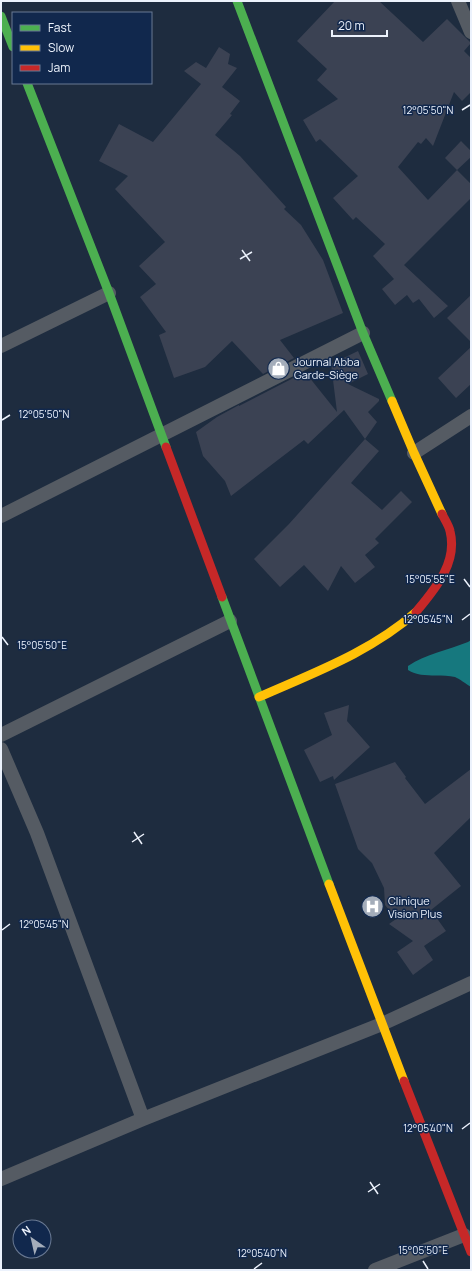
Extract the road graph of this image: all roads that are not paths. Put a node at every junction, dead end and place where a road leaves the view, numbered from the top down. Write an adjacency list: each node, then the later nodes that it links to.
1 (238, 1): 8 (street)
2 (458, 1): 4 (street)
3 (1, 16): 5 (street)
4 (471, 32)
5 (12, 44)
6 (27, 84): 7 (street)
7 (109, 293): 9 (street); 11 (street)
8 (363, 333): 11 (street); 12 (street)
9 (1, 346)
10 (471, 416): 12 (street)
11 (162, 435): 13 (street); 14 (street)
12 (414, 453): 15 (street)
13 (1, 516)
14 (230, 621): 15 (street); 16 (street)
15 (259, 697): 19 (street)
16 (1, 735)
17 (1, 749): 20 (street)
18 (471, 983): 19 (street)
19 (382, 1024): 20 (street); 22 (street)
20 (142, 1119): 21 (street)
21 (1, 1179)
22 (464, 1235): 23 (street); 24 (street)
23 (471, 1252)
24 (375, 1270)

